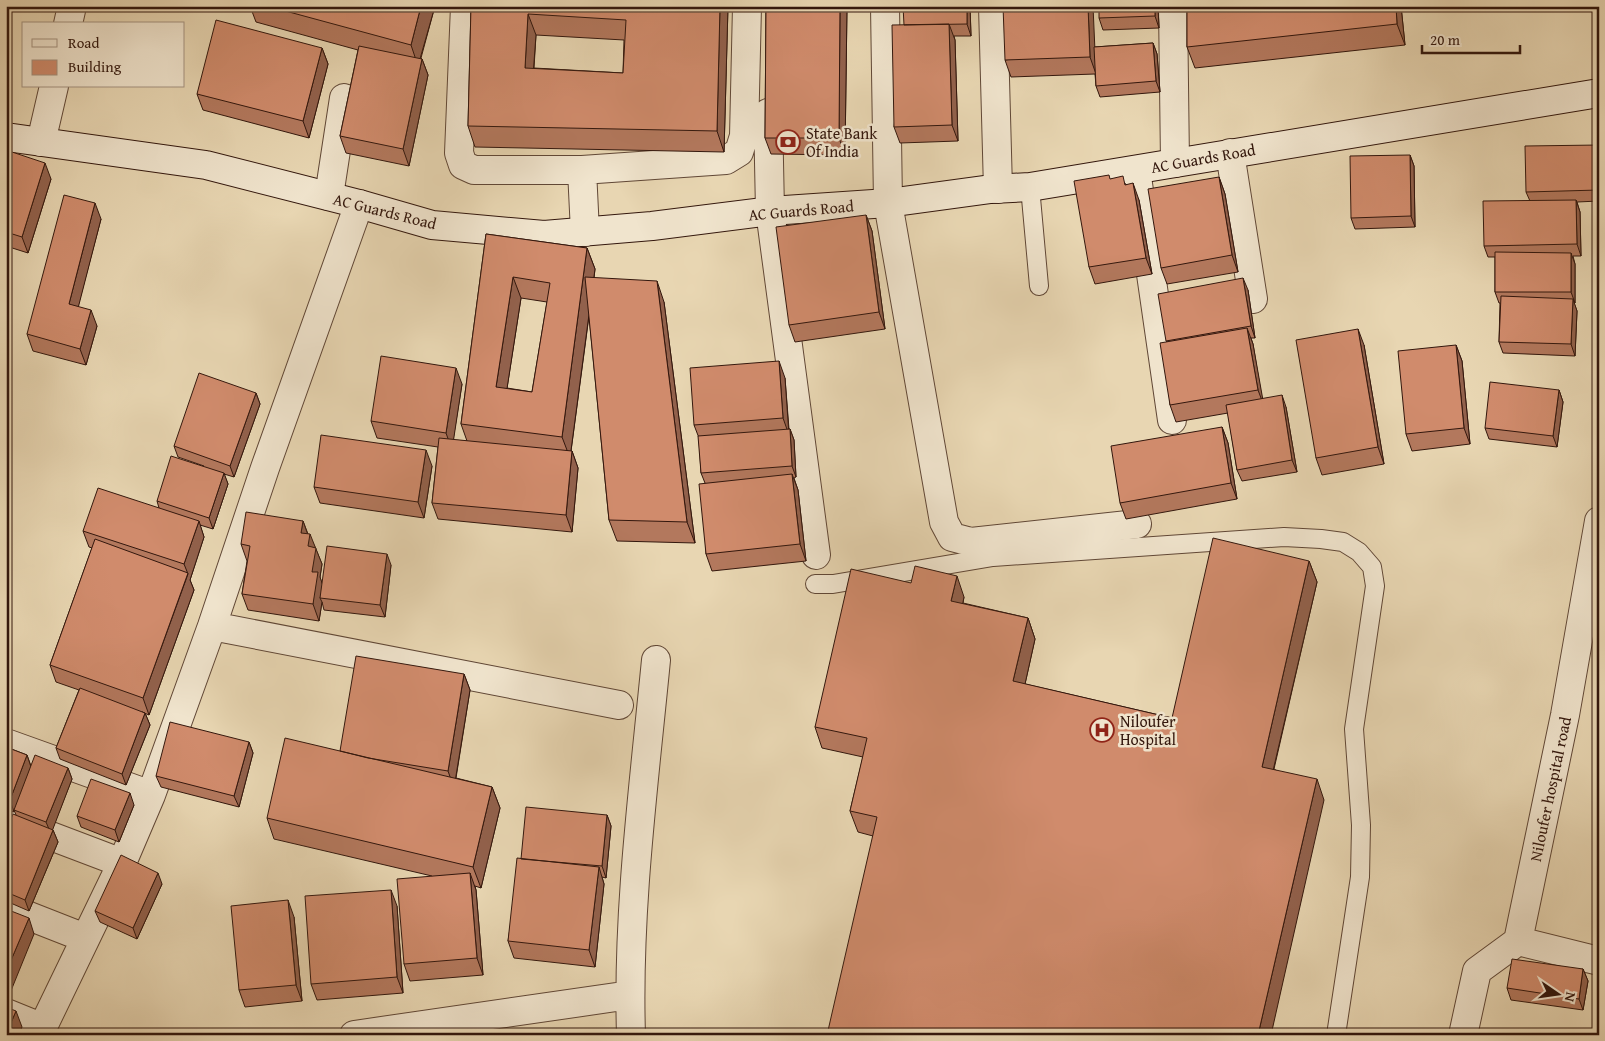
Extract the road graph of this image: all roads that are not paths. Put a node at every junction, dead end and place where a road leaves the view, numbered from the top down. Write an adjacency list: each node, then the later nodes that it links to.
1 (72, 6): 8 (street)
2 (465, 6): 16 (street)
3 (747, 6): 16 (street)
4 (766, 6): 23 (street)
5 (885, 6): 21 (street)
6 (993, 6): 19 (street)
7 (1173, 6): 15 (street)
8 (68, 22)
9 (54, 88): 13 (street)
10 (1599, 93): 14 (street, AC Guards Road)
11 (344, 98): 20 (street)
12 (6, 137): 13 (street, AC Guards Road)
13 (41, 142): 20 (street, AC Guards Road)
14 (1230, 153): 15 (street, AC Guards Road); 26 (street)
15 (1176, 163): 17 (street, AC Guards Road)
16 (582, 170): 24 (street)
17 (1136, 170): 18 (street, AC Guards Road); 27 (street)
18 (1030, 187): 19 (street, AC Guards Road); 25 (lane)
19 (998, 189): 21 (street, AC Guards Road)
20 (329, 196): 22 (street, AC Guards Road)
21 (888, 203): 23 (street, AC Guards Road); 29 (street)
22 (359, 204): 24 (street, AC Guards Road); 32 (street)
23 (770, 211): 24 (street, AC Guards Road); 30 (street)
24 (585, 232)
25 (1039, 286)
26 (1253, 299)
27 (1172, 420)
28 (1599, 521): 41 (street, Niloufer hospital road)
29 (1137, 524)
30 (816, 556)
31 (815, 584): 48 (lane)
32 (212, 626): 34 (street); 36 (street)
33 (656, 660): 43 (street)
34 (619, 705)
35 (6, 743): 36 (street)
36 (151, 794): 38 (street)
37 (6, 819): 38 (street)
38 (122, 863): 40 (street)
39 (6, 907): 40 (street)
40 (85, 938): 45 (street)
41 (1518, 941): 42 (street); 49 (street)
42 (1599, 961)
43 (630, 995): 46 (street); 47 (street)
44 (6, 1013): 45 (street)
45 (41, 1031)
46 (354, 1035)
47 (631, 1035)
48 (1336, 1035)
49 (1463, 1035)

